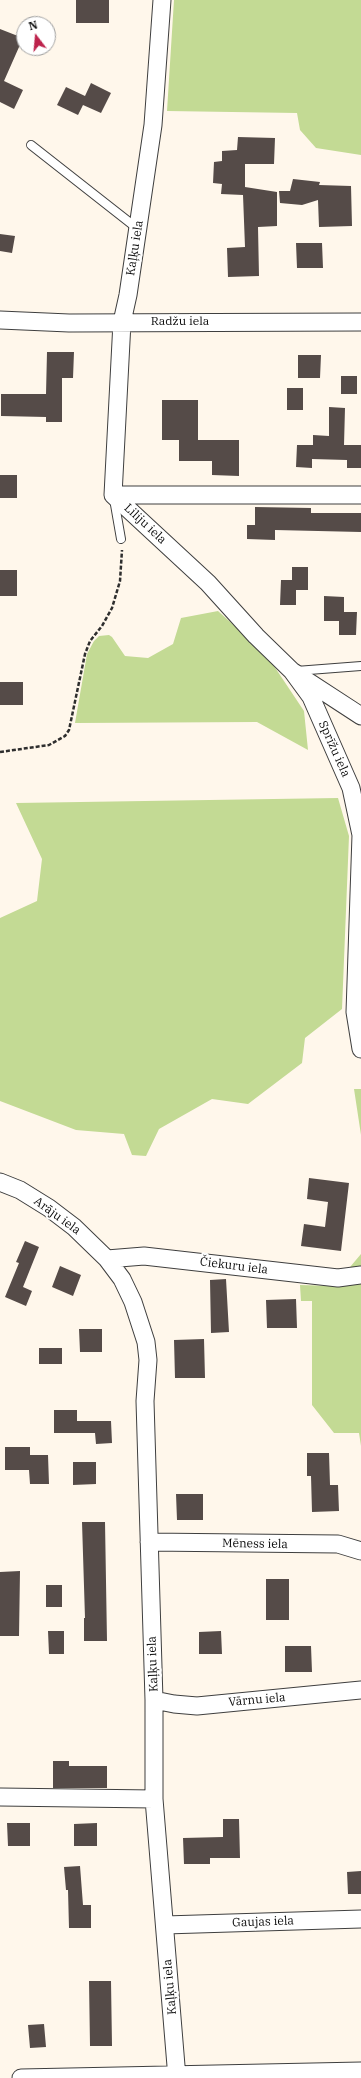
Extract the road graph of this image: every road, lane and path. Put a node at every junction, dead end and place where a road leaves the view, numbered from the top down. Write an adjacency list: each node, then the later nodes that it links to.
1 (162, 0): 3 (street, Kaļķu iela)
2 (31, 145): 3 (lane)
3 (138, 229): 5 (street, Kaļķu iela)
4 (0, 320): 5 (street, Radžu iela)
5 (122, 322): 6 (street, Radžu iela); 7 (street, Kaļķu iela)
6 (361, 322)
7 (113, 495): 8 (street, Liliju iela); 9 (lane); 11 (street, Liliju iela)
8 (361, 495)
9 (121, 539): 13 (path)
10 (361, 666): 11 (lane)
11 (292, 671): 12 (street, Liliju iela); 14 (street, Sprīžu iela)
12 (361, 716)
13 (0, 752)
14 (361, 836): 15 (street, Sprīžu iela)
15 (359, 904): 16 (street, Sprīžu iela)
16 (361, 1049)
17 (0, 1182): 18 (street, Arāju iela)
18 (107, 1259): 19 (street, Čiekuru iela); 20 (street, Kaļķu iela)
19 (361, 1275)
20 (149, 1542): 21 (street, Mēness iela); 23 (street, Kaļķu iela)
21 (361, 1551)
22 (361, 1690): 23 (street, Vārnu iela)
23 (154, 1700): 25 (street, Kaļķu iela)
24 (0, 1797): 25 (street)
25 (154, 1799): 27 (street, Kaļķu iela)
26 (361, 1919): 27 (street, Gaujas iela)
27 (165, 1925): 29 (street, Kaļķu iela)
28 (361, 2071): 29 (street)
29 (177, 2077): 30 (street)
30 (21, 2078)

